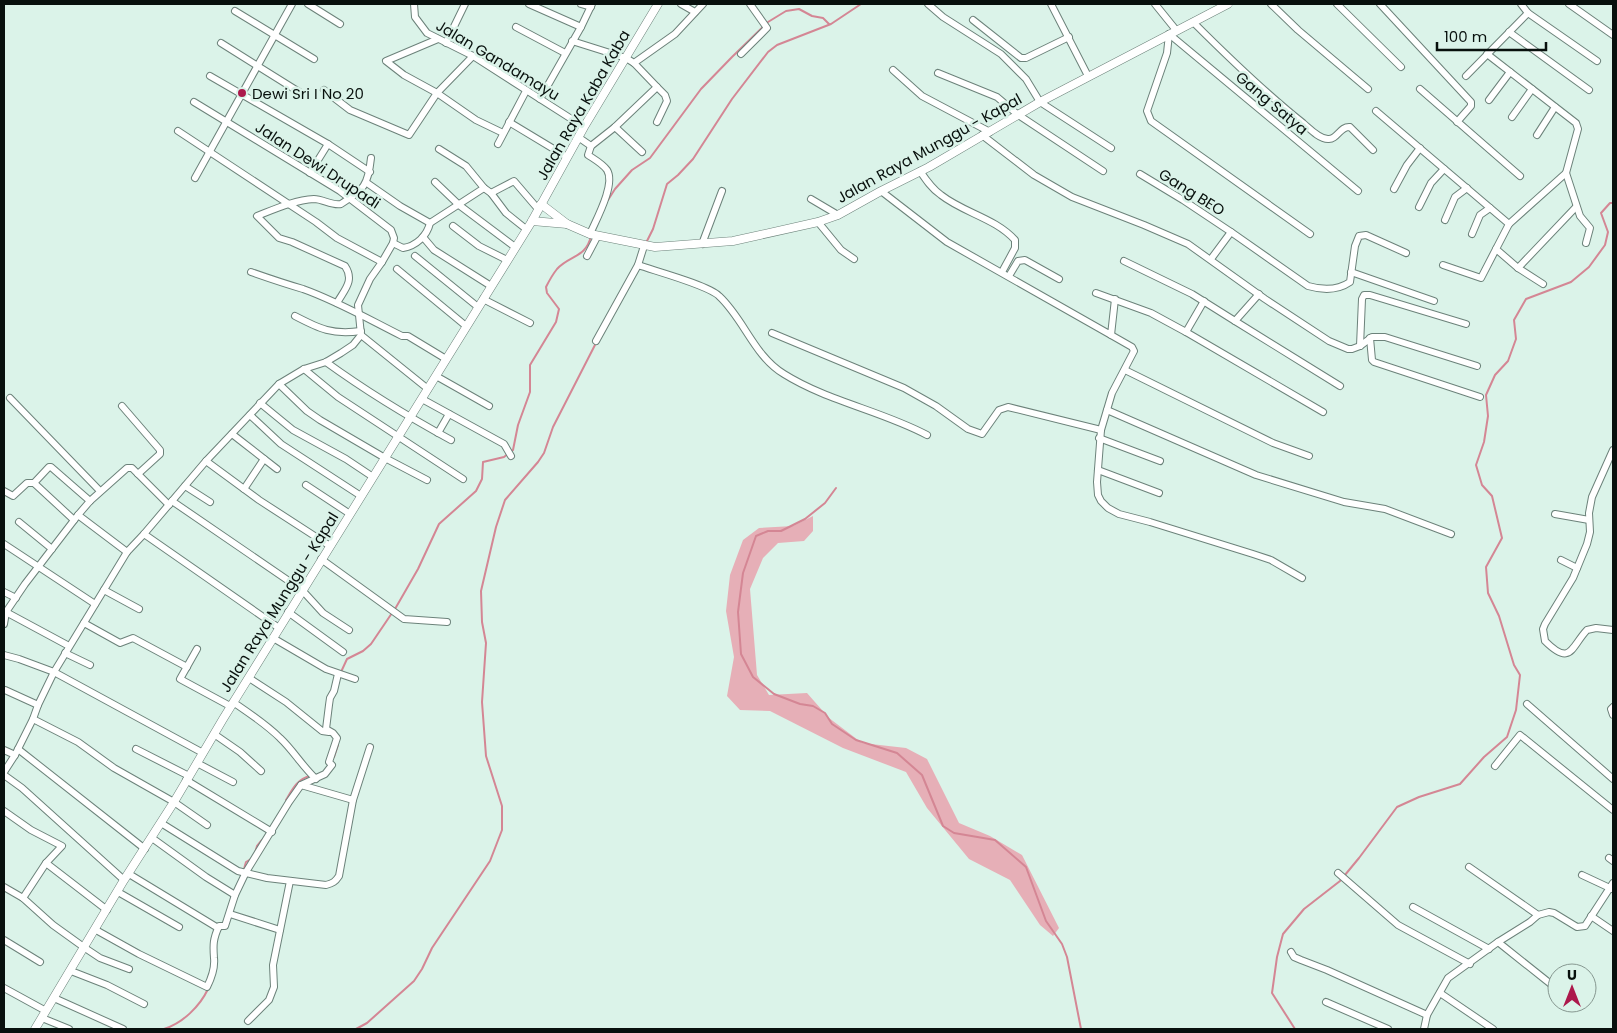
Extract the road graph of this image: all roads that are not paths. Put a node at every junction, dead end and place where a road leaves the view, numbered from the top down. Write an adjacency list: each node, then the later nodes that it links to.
1 (292, 4): 31 (street)
2 (308, 4): 26 (street)
3 (414, 4): 34 (street, Jalan Gandamayu)
4 (465, 4): 37 (street)
5 (529, 4): 27 (street)
6 (581, 4): 20 (street)
7 (658, 4): 42 (street, Jalan Raya Kaba Kaba)
8 (681, 4): 22 (street)
9 (702, 4): 22 (street)
10 (750, 4): 39 (street)
11 (928, 4): 67 (street)
12 (1051, 4): 33 (street)
13 (1155, 4): 29 (street, Gang Satya)
14 (1228, 4): 25 (street, Jalan Raya Munggu - Kapal)
15 (1271, 4): 55 (street)
16 (1337, 4): 47 (street)
17 (1380, 4): 75 (street)
18 (1521, 4): 23 (street)
19 (1569, 4): 32 (street)
20 (591, 6): 27 (street)
21 (235, 11): 31 (street)
22 (695, 12): 45 (street)
23 (1528, 13): 30 (street); 44 (street)
24 (973, 20): 33 (street)
25 (1193, 22): 29 (street, Jalan Raya Munggu - Kapal); 91 (street)
26 (340, 24)
27 (581, 26): 35 (street)
28 (516, 27): 38 (street)
29 (1173, 32): 52 (street, Jalan Raya Munggu - Kapal); 111 (street, Gang Satya); 130 (street)
30 (1509, 32): 40 (street); 59 (street)
31 (274, 35): 43 (street); 46 (street)
32 (1613, 36)
33 (1070, 37): 52 (street)
34 (438, 39): 37 (street, Jalan Gandamayu); 62 (street)
35 (572, 41): 38 (street); 42 (street)
36 (221, 43): 46 (street)
37 (446, 43): 41 (street, Jalan Gandamayu)
38 (565, 53): 64 (street)
39 (741, 54)
40 (1487, 54): 49 (street); 53 (street)
41 (472, 56): 60 (street, Jalan Gandamayu); 62 (street)
42 (626, 58): 45 (street); 76 (street, Jalan Raya Kaba Kaba)
43 (314, 59)
44 (1597, 62)
45 (634, 63): 54 (street)
46 (258, 65): 61 (street); 63 (street)
47 (1401, 67)
48 (893, 70): 79 (street)
49 (1510, 72): 57 (street); 65 (street)
50 (938, 73): 70 (street)
51 (210, 76): 61 (street)
52 (1088, 76): 67 (street, Jalan Raya Munggu - Kapal)
53 (1466, 76)
54 (657, 87): 74 (street); 77 (street)
55 (1368, 89)
56 (1420, 89): 75 (street)
57 (1532, 89): 68 (street); 71 (street)
58 (324, 90): 62 (street)
59 (1588, 90)
60 (526, 91): 64 (street, Jalan Gandamayu); 73 (street)
61 (242, 93): 72 (street); 84 (street)
62 (436, 93): 80 (street)
63 (304, 95)
64 (540, 99): 76 (street, Jalan Gandamayu)
65 (1489, 100)
66 (194, 102): 72 (street, Jalan Dewi Drupadi)
67 (1040, 102): 70 (street, Jalan Raya Munggu - Kapal); 87 (street)
68 (1555, 107): 81 (street); 100 (street)
69 (1376, 112): 88 (street)
70 (1017, 114): 79 (street, Jalan Raya Munggu - Kapal); 97 (street)
71 (1512, 117)
72 (226, 121): 90 (street); 99 (street, Jalan Dewi Drupadi)
73 (509, 122): 80 (street); 93 (street)
74 (657, 122)
75 (1457, 122): 102 (street)
76 (584, 127): 83 (street, Jalan Raya Kaba Kaba)
77 (616, 127): 86 (street); 92 (street)
78 (178, 131): 90 (street)
79 (990, 132): 82 (street, Jalan Raya Munggu - Kapal)
80 (503, 133): 85 (street)
81 (1537, 135)
82 (982, 136): 96 (street, Jalan Raya Munggu - Kapal); 144 (street)
83 (578, 137): 86 (street); 93 (street, Jalan Raya Kaba Kaba)
84 (328, 144): 98 (street); 99 (street)
85 (498, 144)
86 (591, 146): 132 (street)
87 (1111, 148)
88 (1420, 148): 95 (street); 107 (street)
89 (439, 149): 108 (street)
90 (210, 150): 103 (street); 114 (street)
91 (1373, 150)
92 (642, 152)
93 (567, 157): 116 (street, Jalan Raya Kaba Kaba)
94 (371, 158): 98 (street)
95 (1444, 169): 106 (street); 117 (street)
96 (920, 171): 110 (street, Jalan Raya Munggu - Kapal); 153 (street)
97 (1103, 171)
98 (370, 172): 105 (street)
99 (310, 173): 112 (street, Jalan Dewi Drupadi)
100 (1566, 173): 118 (street); 126 (street)
101 (1140, 174): 129 (street, Gang BEO)
102 (1520, 176)
103 (195, 178)
104 (435, 182): 115 (street)
105 (367, 183): 112 (street); 124 (street)
106 (1467, 188): 119 (street); 121 (street)
107 (1394, 189)
108 (488, 191): 115 (street); 116 (street); 128 (street)
109 (722, 191): 136 (street)
110 (881, 191): 120 (street, Jalan Raya Munggu - Kapal); 153 (street)
111 (1358, 191)
112 (349, 198): 114 (street); 134 (street, Jalan Dewi Drupadi)
113 (810, 199): 120 (street)
114 (290, 204): 147 (street); 165 (street)
115 (459, 205): 124 (street); 138 (street)
116 (540, 206): 122 (street, Jalan Raya Kaba Kaba); 125 (street, Jalan Raya Munggu - Kapal)
117 (1419, 207)
118 (1576, 207): 135 (street); 150 (street)
119 (1490, 208): 126 (street); 131 (street)
120 (838, 215): 123 (street, Jalan Raya Munggu - Kapal)
121 (1445, 220)
122 (532, 221): 125 (street, Jalan Raya Munggu - Kapal); 128 (street, Jalan Raya Munggu - Kapal)
123 (818, 222): 136 (street, Jalan Raya Munggu - Kapal); 143 (street)
124 (430, 223): 133 (street)
125 (567, 224): 132 (street, Jalan Raya Munggu - Kapal)
126 (1509, 224): 139 (street)
127 (453, 226): 145 (street)
128 (526, 230): 138 (street, Jalan Raya Munggu - Kapal)
129 (1231, 232): 144 (street); 154 (street, Gang BEO)
130 (1310, 234)
131 (1472, 234)
132 (594, 236): 137 (street, Jalan Raya Munggu - Kapal); 142 (street)
133 (425, 239): 134 (street); 158 (street)
134 (393, 243): 147 (street)
135 (1586, 243)
136 (702, 244): 137 (street, Jalan Raya Munggu - Kapal)
137 (645, 246): 148 (street)
138 (515, 247): 145 (street, Jalan Raya Munggu - Kapal)
139 (1496, 249): 149 (street); 150 (street)
140 (1406, 253): 154 (street)
141 (415, 256): 166 (street)
142 (587, 256)
143 (854, 259)
144 (1211, 259): 160 (street)
145 (507, 260): 158 (street, Jalan Raya Munggu - Kapal)
146 (1124, 261): 163 (street)
147 (382, 262): 167 (street)
148 (638, 265): 178 (street); 203 (street)
149 (1443, 265)
150 (1518, 268): 157 (street)
151 (397, 269): 172 (street)
152 (251, 272): 165 (street)
153 (1002, 272): 155 (street)
154 (1351, 272): 164 (street)
155 (1009, 276): 156 (street); 176 (street)
156 (1059, 279)
157 (1542, 284)
158 (491, 286): 161 (street, Jalan Raya Munggu - Kapal)
159 (1096, 293): 162 (street)
160 (1258, 294): 169 (street); 179 (street)
161 (483, 299): 166 (street, Jalan Raya Munggu - Kapal); 170 (street)
162 (1115, 299): 173 (street); 176 (street)
163 (1204, 301): 169 (street); 173 (street)
164 (1434, 301)
165 (337, 304): 167 (street)
166 (478, 307): 172 (street, Jalan Raya Munggu - Kapal)
167 (360, 314): 174 (street); 180 (street)
168 (295, 316): 174 (street)
169 (1235, 321): 187 (street)
170 (530, 323)
171 (1466, 324): 179 (street)
172 (466, 326): 180 (street, Jalan Raya Munggu - Kapal)
173 (1186, 332): 196 (street)
174 (361, 333): 181 (street); 188 (street)
175 (772, 333): 200 (street)
176 (1111, 335): 184 (street)
177 (1370, 338): 179 (street); 182 (street); 189 (street)
178 (596, 341)
179 (1360, 346)
180 (446, 359): 185 (street, Jalan Raya Munggu - Kapal)
181 (326, 362): 183 (street); 199 (street)
182 (1477, 366)
183 (304, 369): 186 (street); 204 (street)
184 (1125, 370): 195 (street); 209 (street)
185 (436, 376): 188 (street, Jalan Raya Munggu - Kapal); 194 (street)
186 (279, 384): 192 (street); 210 (street)
187 (1340, 386)
188 (428, 389): 191 (street, Jalan Raya Munggu - Kapal)
189 (1480, 396)
190 (10, 398): 225 (street)
191 (422, 399): 197 (street); 199 (street, Jalan Raya Munggu - Kapal)
192 (260, 403): 198 (street); 217 (street)
193 (122, 406): 216 (street)
194 (489, 406)
195 (1107, 410): 200 (street); 237 (street)
196 (1323, 412)
197 (449, 414): 201 (street); 208 (street)
198 (250, 415): 202 (street); 227 (street)
199 (410, 418): 201 (street); 204 (street, Jalan Raya Munggu - Kapal)
200 (1101, 430): 205 (street)
201 (438, 433): 206 (street)
202 (232, 434): 211 (street); 212 (street)
203 (927, 435)
204 (399, 437): 210 (street, Jalan Raya Munggu - Kapal); 218 (street)
205 (1099, 438): 213 (street); 215 (street)
206 (451, 440)
207 (1613, 450): 234 (street)
208 (511, 456)
209 (1310, 456)
210 (385, 458): 217 (street, Jalan Raya Munggu - Kapal); 219 (street)
211 (264, 459): 214 (street); 223 (street)
212 (206, 460): 222 (street); 223 (street)
213 (1160, 460)
214 (277, 469)
215 (1098, 470): 226 (street); 246 (street)
216 (138, 474): 225 (street); 230 (street)
217 (373, 477): 227 (street, Jalan Raya Munggu - Kapal)
218 (463, 479)
219 (427, 480)
220 (34, 484): 224 (street); 228 (street); 233 (street)
221 (306, 485): 231 (street)
222 (185, 486): 229 (street); 230 (street)
223 (244, 489): 239 (street)
224 (4, 490)
225 (100, 491): 228 (street)
226 (1159, 493)
227 (362, 496): 231 (street, Jalan Raya Munggu - Kapal)
228 (90, 501): 233 (street)
229 (210, 502)
230 (171, 503): 236 (street); 248 (street)
231 (350, 514): 239 (street, Jalan Raya Munggu - Kapal)
232 (1555, 514): 234 (street)
233 (76, 518): 240 (street); 241 (street)
234 (1589, 520): 245 (street)
235 (19, 522): 240 (street)
236 (144, 534): 241 (street); 258 (street)
237 (1451, 534)
238 (4, 544): 244 (street)
239 (330, 546): 242 (street, Jalan Raya Munggu - Kapal)
240 (52, 549): 244 (street)
241 (127, 552): 247 (street)
242 (321, 559): 248 (street, Jalan Raya Munggu - Kapal); 255 (street)
243 (1561, 560): 245 (street)
244 (38, 567): 250 (street); 251 (street)
245 (1577, 568): 260 (street)
246 (1302, 578)
247 (104, 590): 251 (street); 252 (street)
248 (302, 590): 254 (street, Jalan Raya Munggu - Kapal); 259 (street)
249 (4, 592): 250 (street)
250 (16, 598): 253 (street)
251 (95, 604): 256 (street)
252 (139, 609)
253 (5, 612): 257 (street); 262 (street)
254 (288, 612): 258 (street, Jalan Raya Munggu - Kapal); 264 (street)
255 (447, 622)
256 (84, 623): 262 (street); 268 (street)
257 (4, 624)
258 (279, 628): 261 (street, Jalan Raya Munggu - Kapal)
259 (349, 630)
260 (1613, 630)
261 (273, 638): 270 (street); 271 (street, Jalan Raya Munggu - Kapal)
262 (69, 646): 265 (street)
263 (197, 649): 268 (street)
264 (343, 652)
265 (65, 653): 267 (street); 269 (street)
266 (4, 655): 269 (street)
267 (90, 665)
268 (186, 667): 274 (street)
269 (54, 672): 276 (street); 286 (street)
270 (338, 674): 272 (street); 280 (street)
271 (249, 678): 274 (street, Jalan Raya Munggu - Kapal); 280 (street)
272 (355, 679)
273 (5, 690): 276 (street)
274 (232, 704): 281 (street, Jalan Raya Munggu - Kapal); 292 (street)
275 (1528, 704): 293 (street)
276 (38, 705): 279 (street)
277 (1613, 707): 278 (street)
278 (1613, 715)
279 (33, 719): 285 (street); 297 (street)
280 (329, 732): 292 (street)
281 (214, 734): 286 (street, Jalan Raya Munggu - Kapal); 289 (street)
282 (370, 747): 296 (street)
283 (136, 749): 291 (street)
284 (4, 750): 285 (street)
285 (16, 752): 290 (street); 304 (street)
286 (203, 753): 287 (street, Jalan Raya Munggu - Kapal)
287 (197, 763): 291 (street, Jalan Raya Munggu - Kapal); 294 (street)
288 (1495, 766): 298 (street)
289 (261, 771)
290 (4, 774): 310 (street)
291 (187, 778): 297 (street, Jalan Raya Munggu - Kapal); 302 (street)
292 (316, 779): 295 (street)
293 (1613, 779)
294 (233, 782)
295 (301, 785): 296 (street); 302 (street)
296 (353, 800): 311 (street)
297 (174, 802): 300 (street, Jalan Raya Munggu - Kapal); 301 (street)
298 (1613, 810)
299 (4, 811): 305 (street)
300 (161, 823): 303 (street, Jalan Raya Munggu - Kapal); 307 (street)
301 (207, 825)
302 (272, 832): 307 (street)
303 (152, 838): 304 (street, Jalan Raya Munggu - Kapal); 315 (street)
304 (145, 849): 310 (street, Jalan Raya Munggu - Kapal)
305 (46, 863): 316 (street); 318 (street)
306 (1469, 867): 320 (street)
307 (246, 872): 311 (street); 315 (street)
308 (1338, 873): 333 (street)
309 (1582, 875): 313 (street)
310 (126, 877): 314 (street, Jalan Raya Munggu - Kapal); 323 (street)
311 (290, 881): 325 (street)
312 (4, 887): 316 (street)
313 (1612, 887): 321 (street)
314 (118, 892): 318 (street, Jalan Raya Munggu - Kapal); 322 (street)
315 (235, 895): 319 (street)
316 (23, 898): 329 (street)
317 (1413, 907): 330 (street)
318 (107, 910): 324 (street, Jalan Raya Munggu - Kapal)
319 (230, 914): 323 (street); 325 (street)
320 (1538, 915): 321 (street); 328 (street)
321 (1591, 916): 326 (street)
322 (179, 927)
323 (218, 928): 324 (street)
324 (96, 930): 329 (street, Jalan Raya Munggu - Kapal)
325 (280, 930): 344 (street)
326 (1613, 931)
327 (4, 940): 332 (street)
328 (1498, 942): 330 (street); 336 (street)
329 (85, 948): 334 (street); 335 (street, Jalan Raya Munggu - Kapal)
330 (1490, 948): 333 (street)
331 (1291, 952): 343 (street)
332 (40, 962)
333 (1470, 964): 338 (street)
334 (129, 969)
335 (71, 971): 339 (street, Jalan Raya Munggu - Kapal); 341 (street)
336 (1547, 982)
337 (5, 991): 342 (street)
338 (1440, 993): 343 (street); 350 (street)
339 (54, 998): 342 (street, Jalan Raya Munggu - Kapal); 347 (street)
340 (1326, 1002): 348 (street)
341 (144, 1004)
342 (44, 1014): 345 (street, Jalan Raya Munggu - Kapal); 346 (street)
343 (1427, 1016): 349 (street)
344 (248, 1021)
345 (35, 1029)
346 (69, 1029)
347 (123, 1029)
348 (1388, 1029)
349 (1424, 1029)
350 (1493, 1029)

